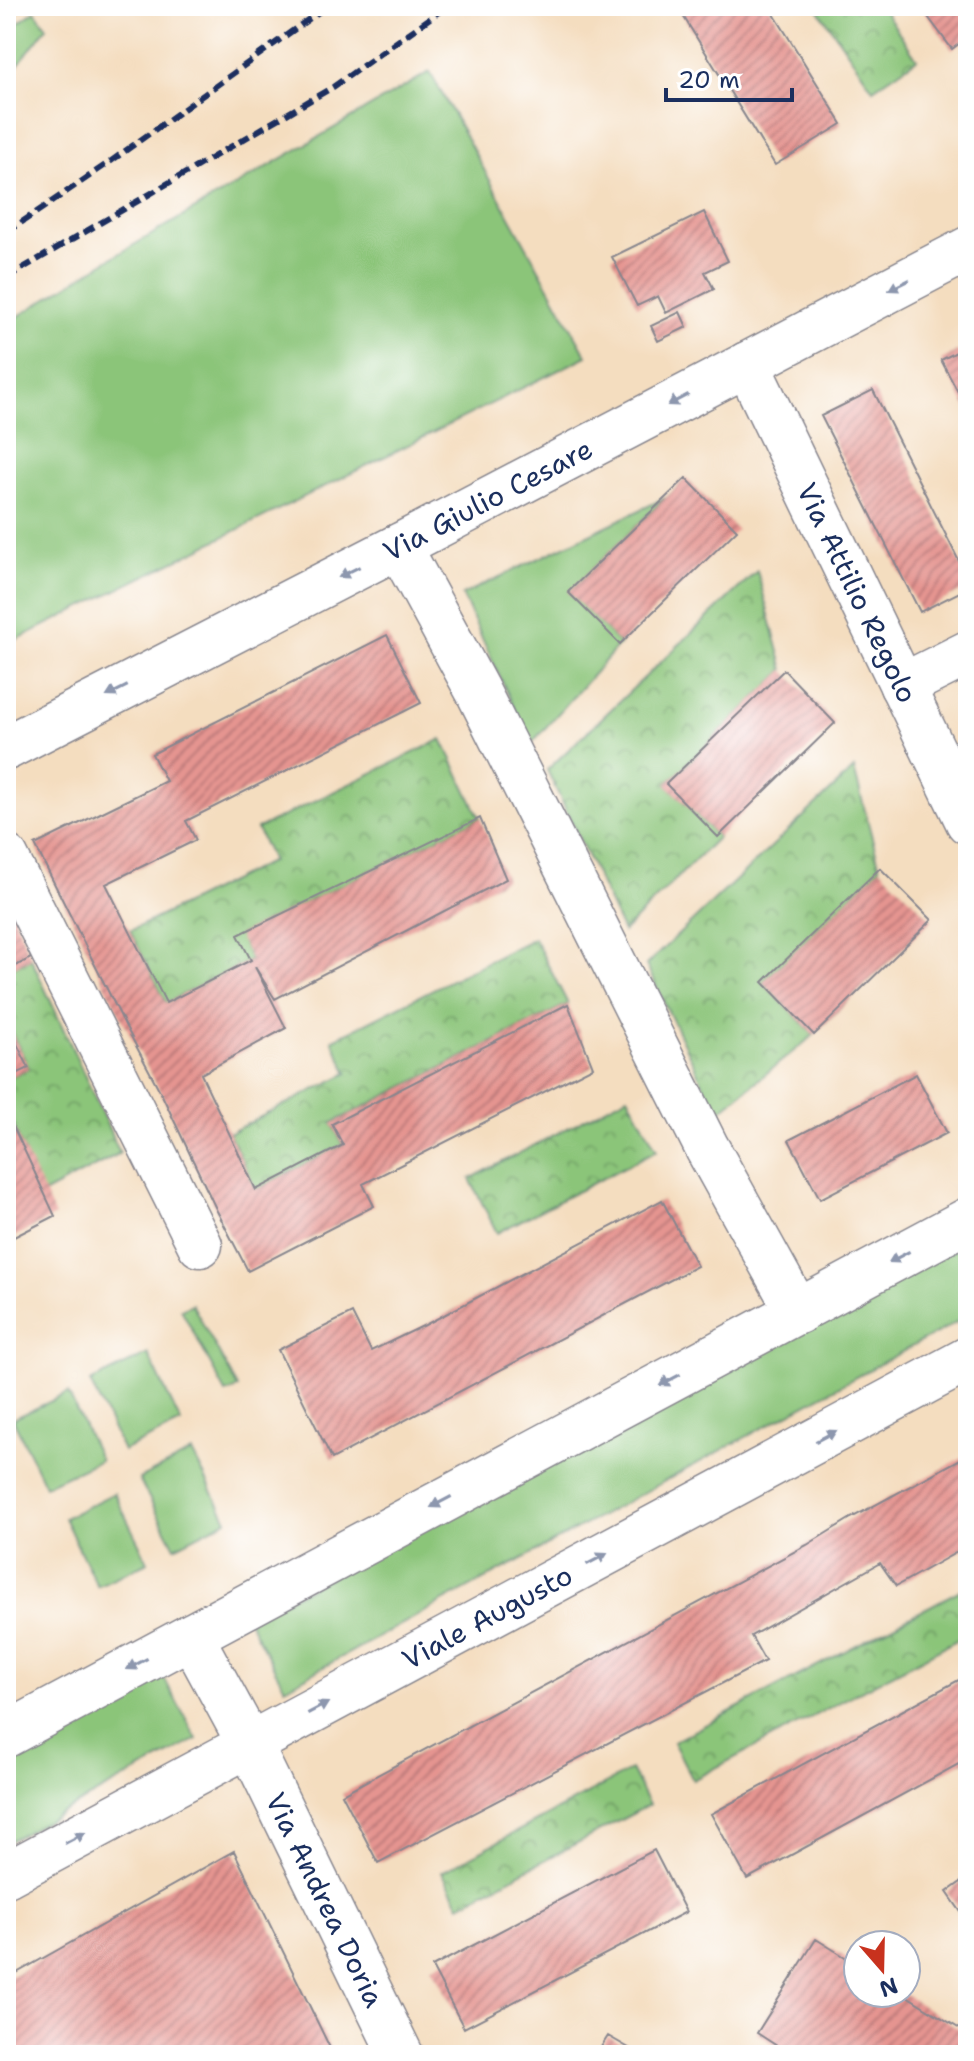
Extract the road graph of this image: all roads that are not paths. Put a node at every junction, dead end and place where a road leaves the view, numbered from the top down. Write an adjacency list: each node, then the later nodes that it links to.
1 (968, 249): 2 (main road, Via Giulio Cesare, one-way to 2)
2 (747, 364): 3 (main road, Via Giulio Cesare, one-way to 3); 5 (main road, Via Attilio Regolo)
3 (399, 546): 6 (main road, Via Giulio Cesare, one-way to 6); 11 (main road)
4 (968, 653): 5 (main road)
5 (902, 686): 7 (main road, Via Attilio Regolo)
6 (6, 748)
7 (968, 822)
8 (6, 857): 10 (main road)
9 (968, 1220): 11 (main road, one-way to 11)
10 (200, 1245)
11 (798, 1312): 13 (main road, one-way to 13)
12 (968, 1359): 15 (main road, Viale Augusto, one-way to 12)
13 (191, 1636): 14 (main road, one-way to 14); 15 (main road, Via Andrea Doria)
14 (6, 1735)
15 (250, 1745): 16 (main road, Viale Augusto, one-way to 15); 17 (main road, Via Andrea Doria)
16 (6, 1875)
17 (401, 2055)

